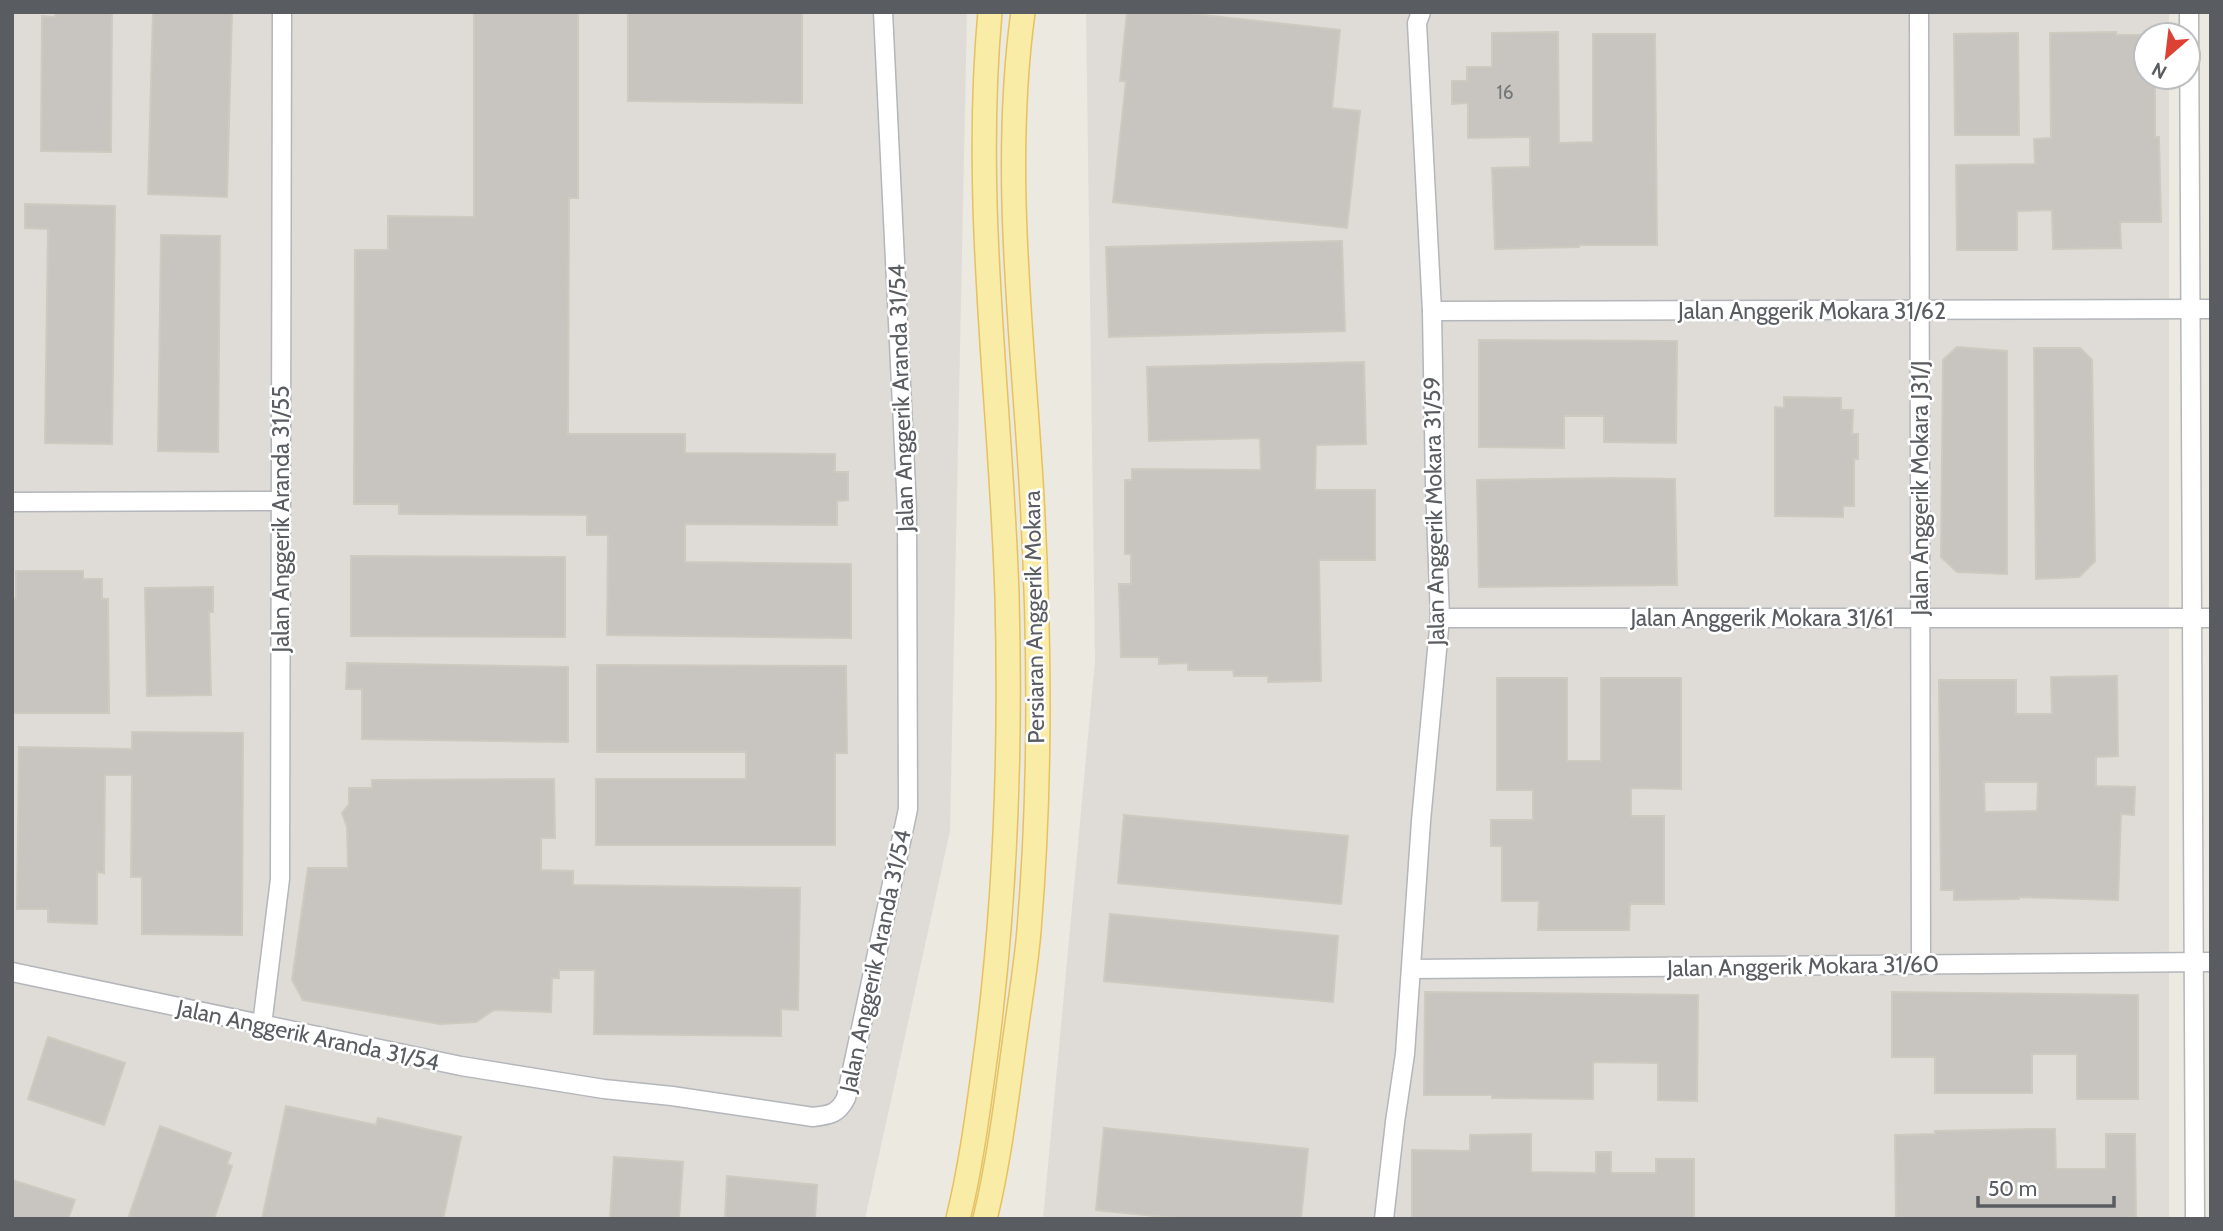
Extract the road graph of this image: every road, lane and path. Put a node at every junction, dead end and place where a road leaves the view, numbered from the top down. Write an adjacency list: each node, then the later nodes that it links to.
1 (282, 12): 12 (street, Jalan Anggerik Aranda 31/55)
2 (883, 12): 21 (street, Jalan Anggerik Aranda 31/54)
3 (990, 12): 22 (main road, Persiaran Anggerik Mokara)
4 (1023, 12): 23 (main road, Persiaran Anggerik Mokara)
5 (1421, 12): 11 (street, Jalan Anggerik Mokara 31/59)
6 (1919, 12): 10 (street, Jalan Anggerik Mokara J31/J)
7 (2189, 12): 9 (street)
8 (2211, 309): 9 (street, Jalan Anggerik Mokara 31/62)
9 (2191, 310): 10 (street, Jalan Anggerik Mokara 31/62); 16 (street)
10 (1919, 311): 11 (street, Jalan Anggerik Mokara 31/62); 15 (street, Jalan Anggerik Mokara J31/J)
11 (1432, 312): 14 (street, Jalan Anggerik Mokara 31/59)
12 (281, 501): 13 (street); 21 (street, Jalan Anggerik Aranda 31/55)
13 (12, 502)
14 (1440, 618): 15 (street, Jalan Anggerik Mokara 31/61); 19 (street, Jalan Anggerik Mokara 31/59)
15 (1920, 618): 16 (street, Jalan Anggerik Mokara 31/61); 18 (street, Jalan Anggerik Mokara J31/J)
16 (2202, 618): 17 (street)
17 (2203, 962): 18 (street, Jalan Anggerik Mokara 31/60); 25 (street)
18 (1921, 965): 19 (street, Jalan Anggerik Mokara 31/60)
19 (1411, 969): 24 (street, Jalan Anggerik Mokara 31/59)
20 (12, 972): 21 (street, Jalan Anggerik Aranda 31/54)
21 (262, 1025)
22 (958, 1219)
23 (985, 1219)
24 (1384, 1219)
25 (2195, 1219)

